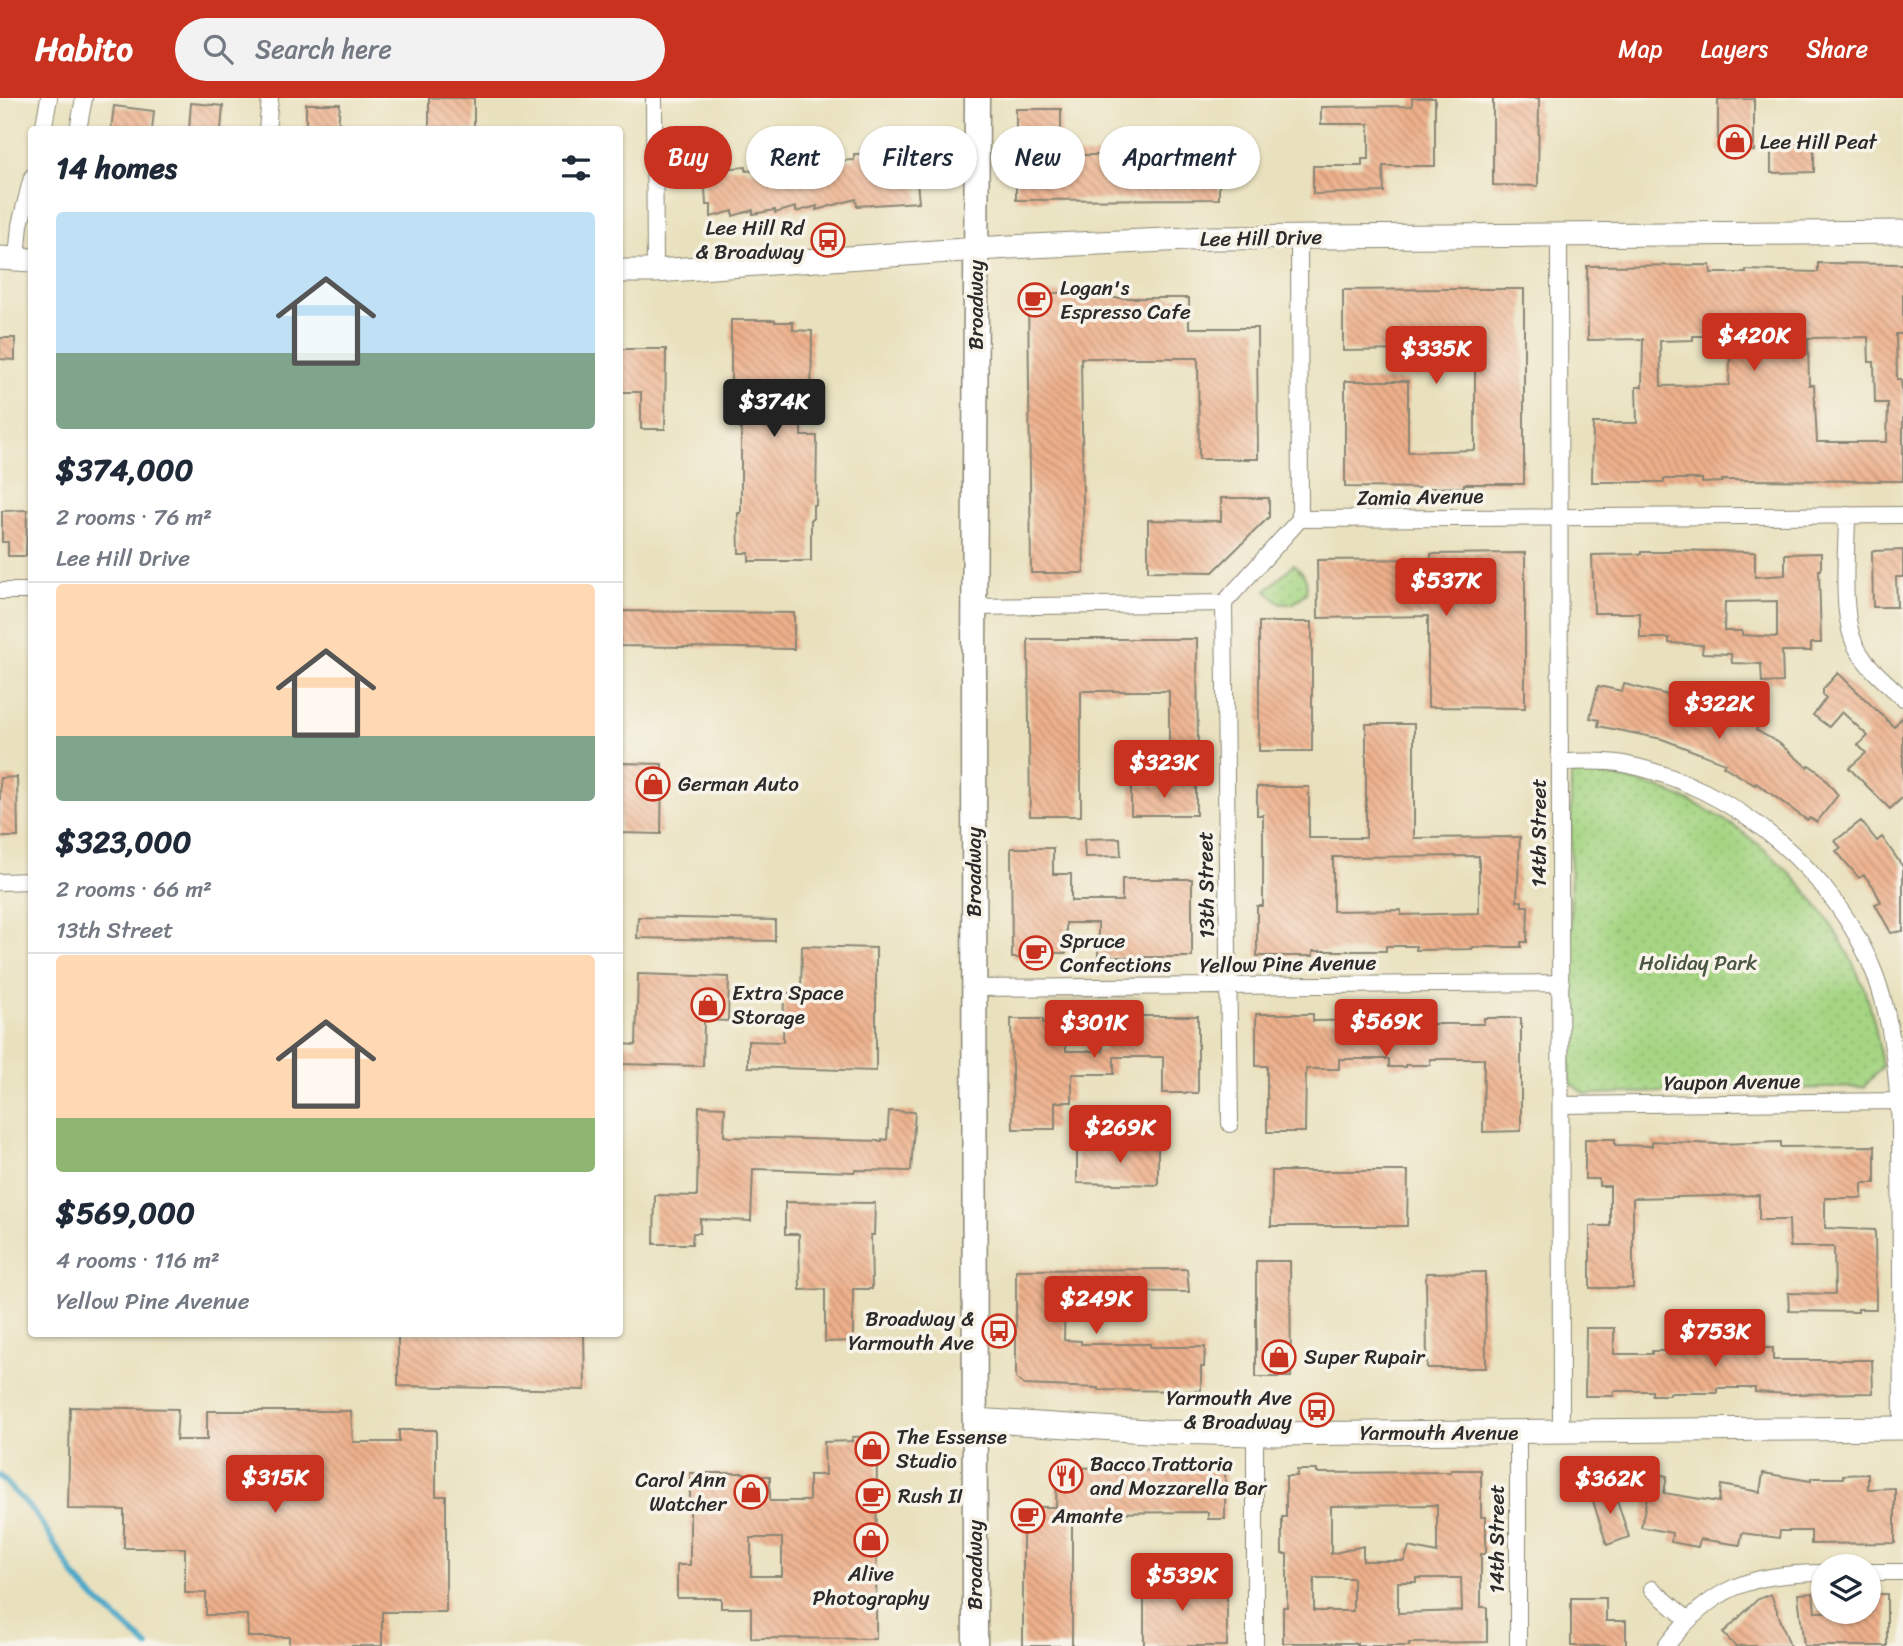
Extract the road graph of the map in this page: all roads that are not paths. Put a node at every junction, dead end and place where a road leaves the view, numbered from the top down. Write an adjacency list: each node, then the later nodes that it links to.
1 (49, 98): 6 (street)
2 (84, 98): 7 (street)
3 (270, 98): 8 (street)
4 (654, 98): 16 (street)
5 (977, 98): 13 (main road, Broadway)
6 (44, 126)
7 (79, 126)
8 (267, 126)
9 (28, 192): 14 (street)
10 (1903, 232): 11 (street, Lee Hill Drive)
11 (1559, 234): 12 (street, Lee Hill Drive); 19 (street, 14th Street)
12 (1300, 237): 13 (street, Lee Hill Drive); 20 (street)
13 (976, 249): 16 (street, Lee Hill Drive); 24 (main road, Broadway)
14 (16, 259)
15 (623, 271): 16 (street, Lee Hill Drive)
16 (655, 271)
17 (1847, 515): 18 (street, Zamia Avenue); 19 (street, Zamia Avenue); 25 (street)
18 (1903, 515)
19 (1560, 517): 20 (street, Zamia Avenue); 26 (street, 14th Street)
20 (1300, 519): 23 (street)
21 (0, 591): 22 (street)
22 (28, 591)
23 (1224, 604): 24 (street); 30 (street, 13th Street)
24 (975, 607): 31 (main road, Broadway)
25 (1903, 698)
26 (1560, 762): 29 (street, 14th Street); 32 (street)
27 (28, 881): 28 (street)
28 (0, 882)
29 (1561, 983): 30 (street, Yellow Pine Avenue); 33 (street, 14th Street)
30 (1229, 986): 31 (street, Yellow Pine Avenue); 34 (street, 13th Street)
31 (974, 988): 35 (main road, Broadway)
32 (1901, 1101): 33 (street, Yaupon Avenue); 36 (street)
33 (1561, 1105): 38 (street, 14th Street)
34 (1230, 1124)
35 (975, 1420): 39 (street, Yarmouth Avenue); 45 (main road, Broadway)
36 (1903, 1428): 38 (street, Yarmouth Avenue)
37 (1518, 1432): 38 (street, Yarmouth Avenue); 39 (street, Yarmouth Avenue); 47 (street, 14th Street)
38 (1561, 1432)
39 (1255, 1434): 46 (street)
40 (1881, 1572): 41 (street)
41 (1903, 1572)
42 (1811, 1573): 44 (street)
43 (1652, 1589): 44 (street)
44 (1688, 1619): 48 (street)
45 (975, 1646)
46 (1255, 1646)
47 (1518, 1646)
48 (1666, 1646)

